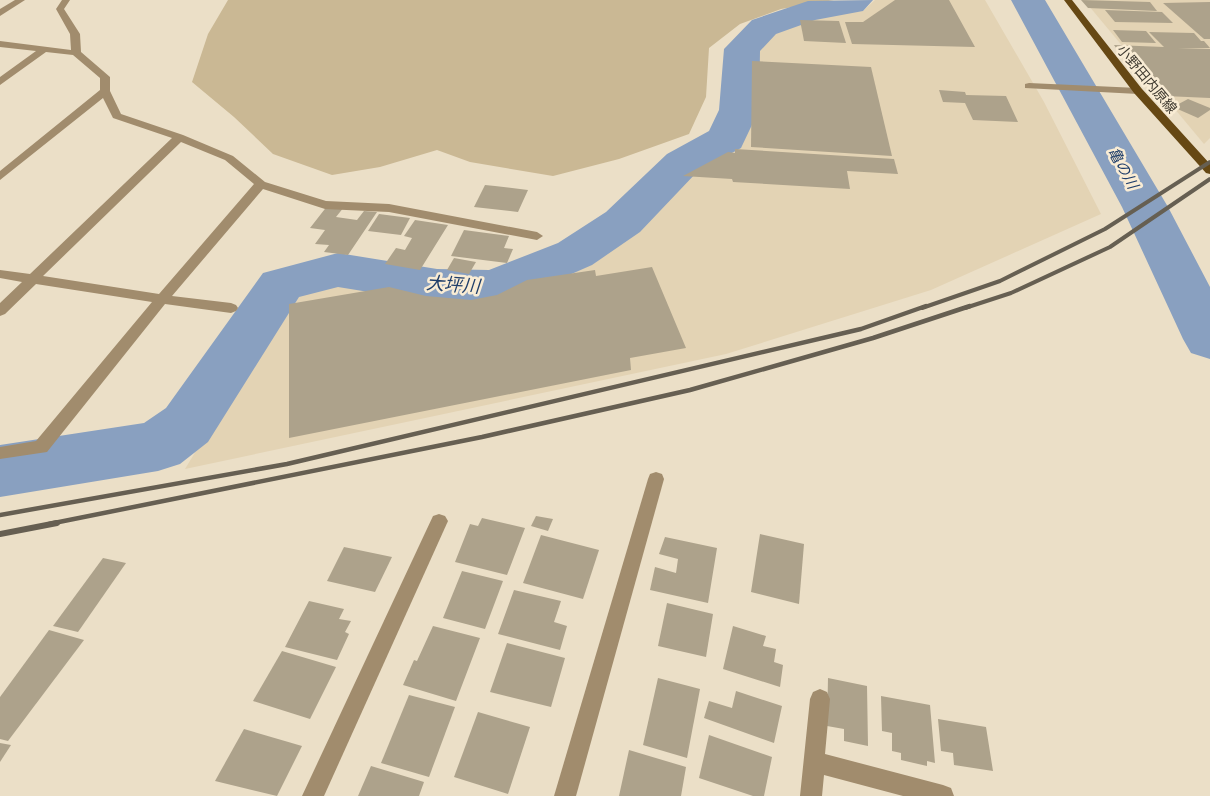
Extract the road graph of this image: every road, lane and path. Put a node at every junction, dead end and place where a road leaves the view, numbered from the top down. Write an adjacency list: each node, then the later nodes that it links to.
1 (21, 0): 4 (street)
2 (66, 0): 7 (street)
3 (1068, 0): 10 (main road, 小野田内原線)
4 (0, 13)
5 (0, 44): 6 (street)
6 (45, 50): 7 (street); 8 (street)
7 (76, 53): 11 (street)
8 (0, 82)
9 (1029, 86): 10 (street)
10 (1138, 91): 13 (main road, 小野田内原線)
11 (105, 92): 12 (street); 14 (street)
12 (179, 137): 15 (street); 18 (street)
13 (1210, 171)
14 (0, 177)
15 (261, 184): 16 (street); 19 (street)
16 (537, 236)
17 (0, 273): 18 (street)
18 (32, 279): 19 (street); 21 (street)
19 (162, 299): 20 (street); 22 (street)
20 (231, 308)
21 (0, 311)
22 (0, 453)
23 (656, 479): 28 (street)
24 (439, 521): 27 (street)
25 (820, 699): 26 (street)
26 (814, 762): 29 (street); 30 (street)
27 (313, 796)
28 (565, 796)
29 (811, 796)
30 (944, 796)

